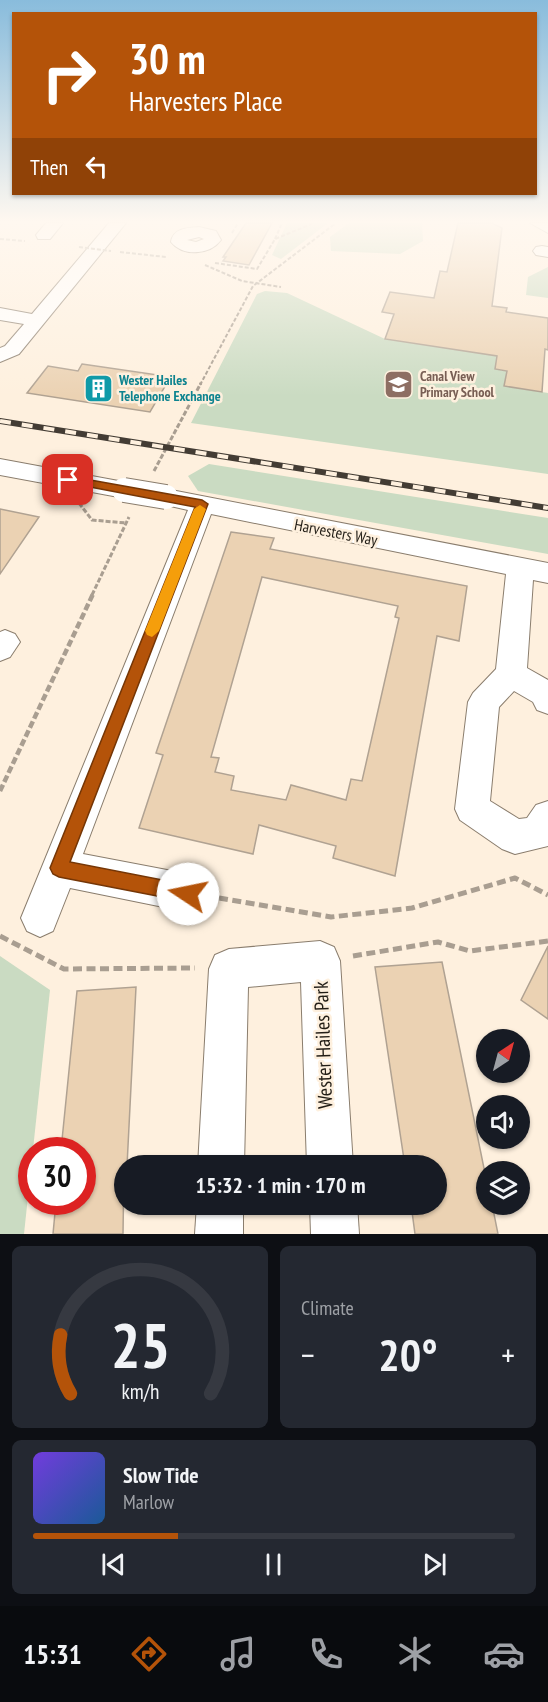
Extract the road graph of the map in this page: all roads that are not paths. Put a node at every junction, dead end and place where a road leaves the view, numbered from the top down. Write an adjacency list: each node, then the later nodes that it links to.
1 (69, 281): 3 (street)
2 (0, 314): 3 (street)
3 (36, 320): 4 (street)
4 (0, 356)
5 (0, 467): 6 (street, Harvesters Way, bridge)
6 (202, 504): 7 (street, Harvesters Way); 12 (street)
7 (520, 568): 8 (street, Harvesters Way); 9 (street)
8 (548, 573)
9 (511, 674): 10 (street); 11 (street)
10 (548, 701)
11 (548, 817)
12 (59, 868): 13 (street); 14 (street)
13 (188, 894)
14 (40, 918)
15 (221, 1155): 16 (street, Wester Hailes Park)
16 (329, 1155)
17 (220, 1215): 19 (street)
18 (334, 1215): 20 (street)
19 (219, 1234)
20 (335, 1234)

